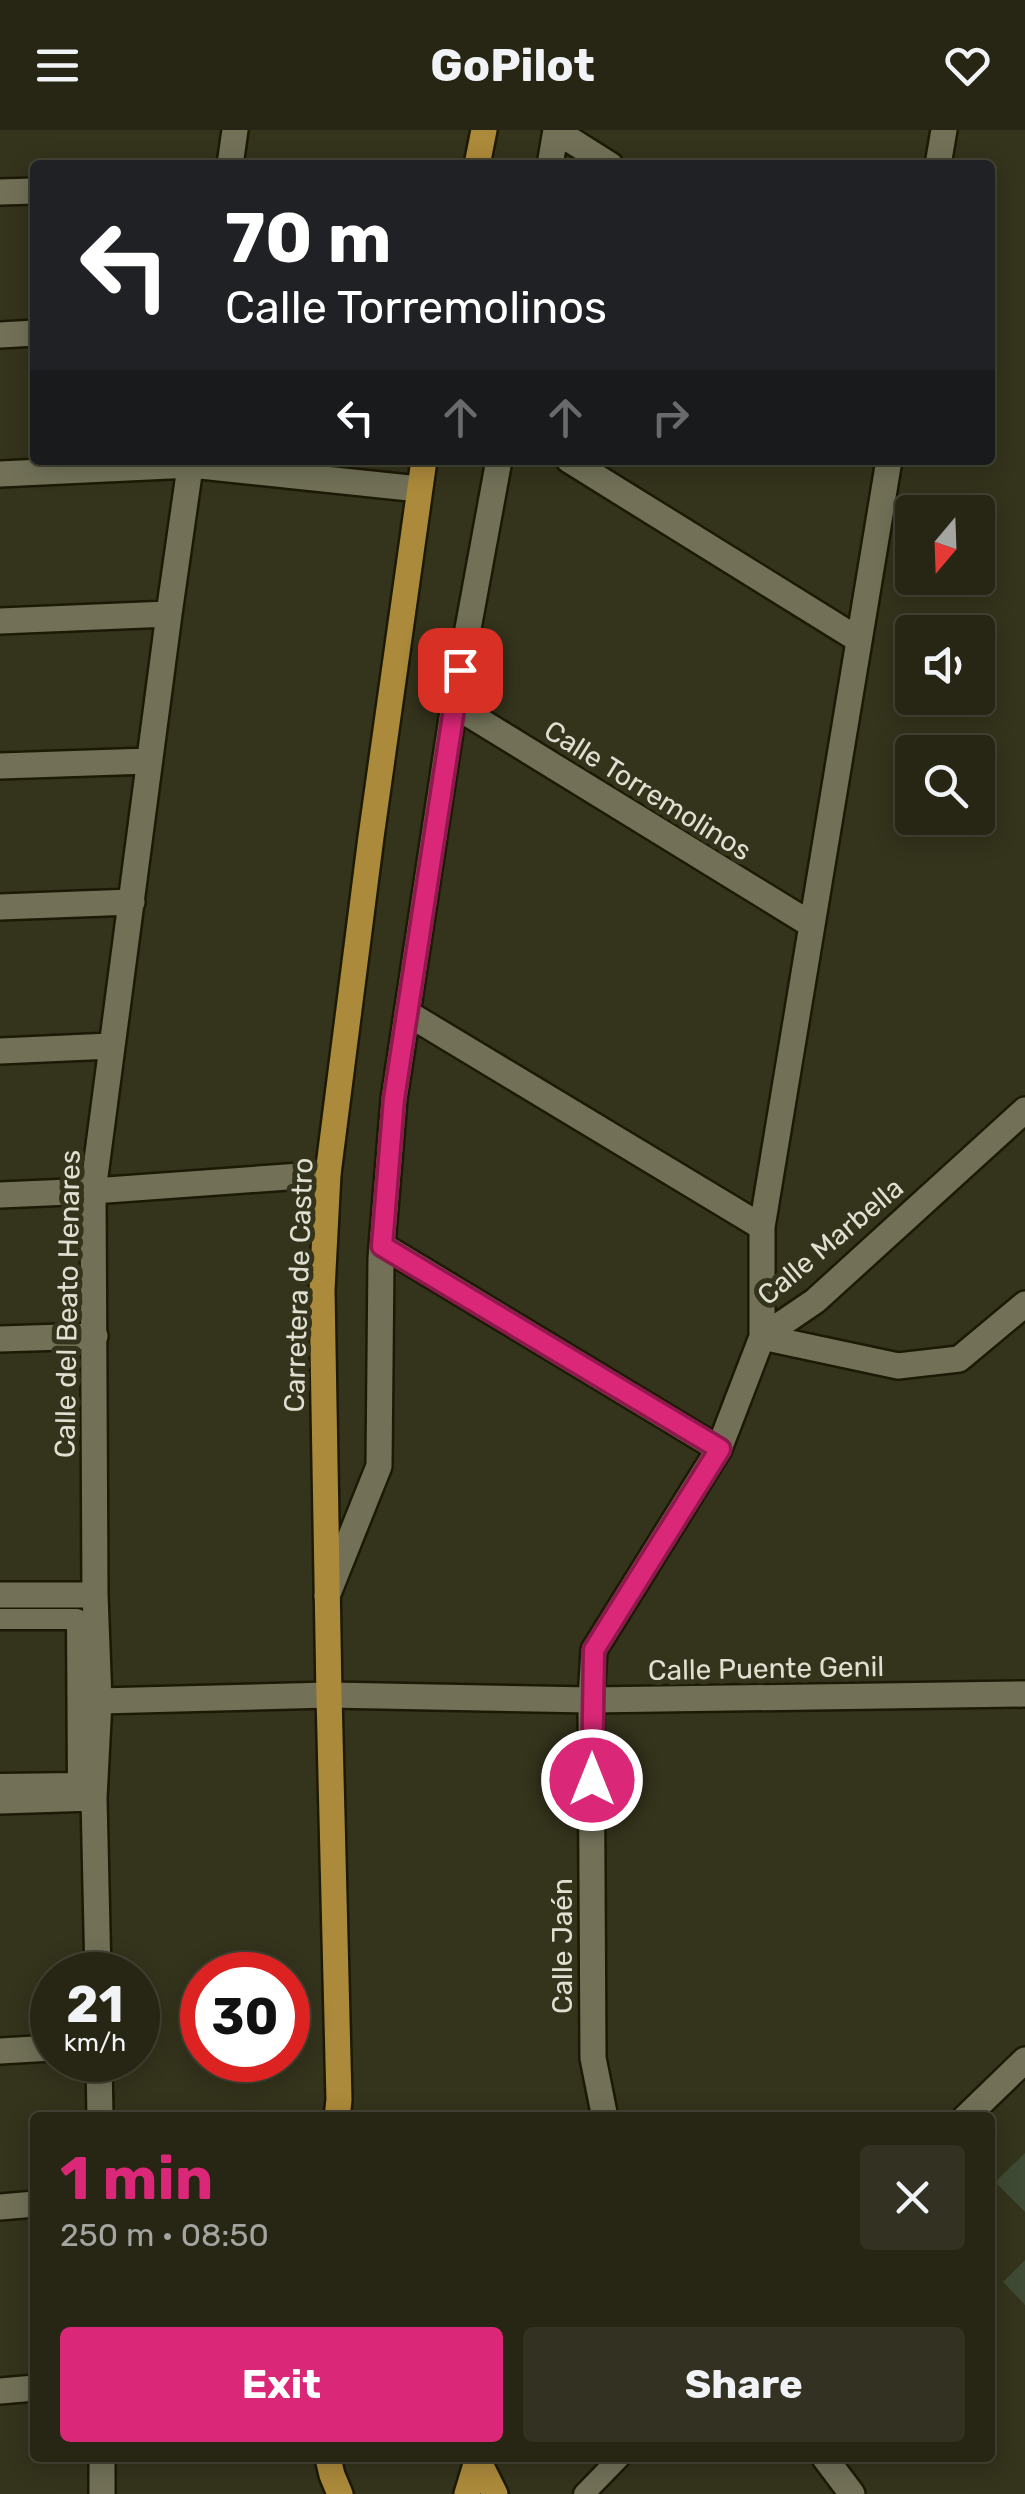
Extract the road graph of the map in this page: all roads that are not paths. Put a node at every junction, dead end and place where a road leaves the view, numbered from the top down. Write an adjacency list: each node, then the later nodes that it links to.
1 (235, 130): 5 (street)
2 (484, 130): 6 (main road)
3 (556, 130): 7 (street); 8 (street)
4 (944, 130): 9 (street)
5 (231, 160)
6 (479, 160)
7 (551, 160)
8 (602, 160)
9 (939, 160)
10 (30, 191): 11 (street)
11 (0, 192)
12 (30, 333): 13 (street)
13 (0, 335)
14 (156, 465): 21 (street)
15 (191, 465): 23 (street, Calle del Beato Henares)
16 (209, 465): 22 (street)
17 (423, 465): 22 (main road, Carretera de Castro)
18 (498, 465): 26 (street)
19 (577, 465): 25 (street)
20 (889, 465): 25 (street)
21 (0, 474)
22 (419, 489): 36 (main road, Carretera de Castro)
23 (168, 614): 24 (street); 27 (street, Calle del Beato Henares)
24 (0, 621)
25 (860, 640): 31 (street)
26 (454, 706): 31 (street, Calle Torremolinos); 32 (street)
27 (149, 761): 28 (street); 29 (street, Calle del Beato Henares)
28 (0, 766)
29 (132, 902): 30 (street); 33 (street, Calle del Beato Henares)
30 (0, 907)
31 (812, 925): 39 (street)
32 (407, 1013): 39 (street); 40 (street)
33 (110, 1046): 34 (street); 37 (street, Calle del Beato Henares)
34 (0, 1050)
35 (1025, 1110): 43 (street, Calle Marbella)
36 (328, 1174): 37 (street); 48 (main road, Carretera de Castro)
37 (93, 1191): 38 (street); 42 (street, Calle del Beato Henares)
38 (0, 1195)
39 (762, 1227): 43 (street)
40 (382, 1246): 45 (street); 48 (street)
41 (1025, 1304): 43 (street)
42 (95, 1336): 44 (street); 47 (street, Calle del Beato Henares)
43 (762, 1337): 45 (street, Calle Marbella)
44 (0, 1339)
45 (720, 1449): 53 (street, Calle Jaén)
46 (0, 1596): 47 (street)
47 (95, 1596): 52 (street, Calle del Beato Henares)
48 (327, 1596): 51 (main road, Carretera de Castro)
49 (0, 1619): 54 (street)
50 (1025, 1694): 53 (street, Calle Puente Genil)
51 (328, 1695): 52 (street, Calle Puente Genil); 53 (street, Calle Puente Genil); 63 (main road, Carretera de Castro)
52 (98, 1700): 55 (street, Calle del Beato Henares)
53 (592, 1700): 64 (street, Calle Jaén)
54 (0, 1784)
55 (94, 1798): 56 (street); 57 (street, Calle del Beato Henares)
56 (0, 1801)
57 (97, 1952)
58 (30, 2049): 59 (street)
59 (0, 2051)
60 (1025, 2060): 65 (street)
61 (99, 2082): 62 (street)
62 (100, 2112)
63 (339, 2112)
64 (604, 2112)
65 (971, 2112)
66 (30, 2204): 67 (street)
67 (0, 2207)
68 (30, 2388): 69 (street)
69 (0, 2391)
70 (102, 2462): 76 (street)
71 (329, 2462): 77 (main road)
72 (477, 2462): 78 (main road)
73 (479, 2462): 79 (main road)
74 (615, 2462): 80 (street)
75 (827, 2462): 81 (street)
76 (102, 2494)
77 (340, 2494)
78 (467, 2494)
79 (495, 2494)
80 (584, 2494)
81 (852, 2494)

